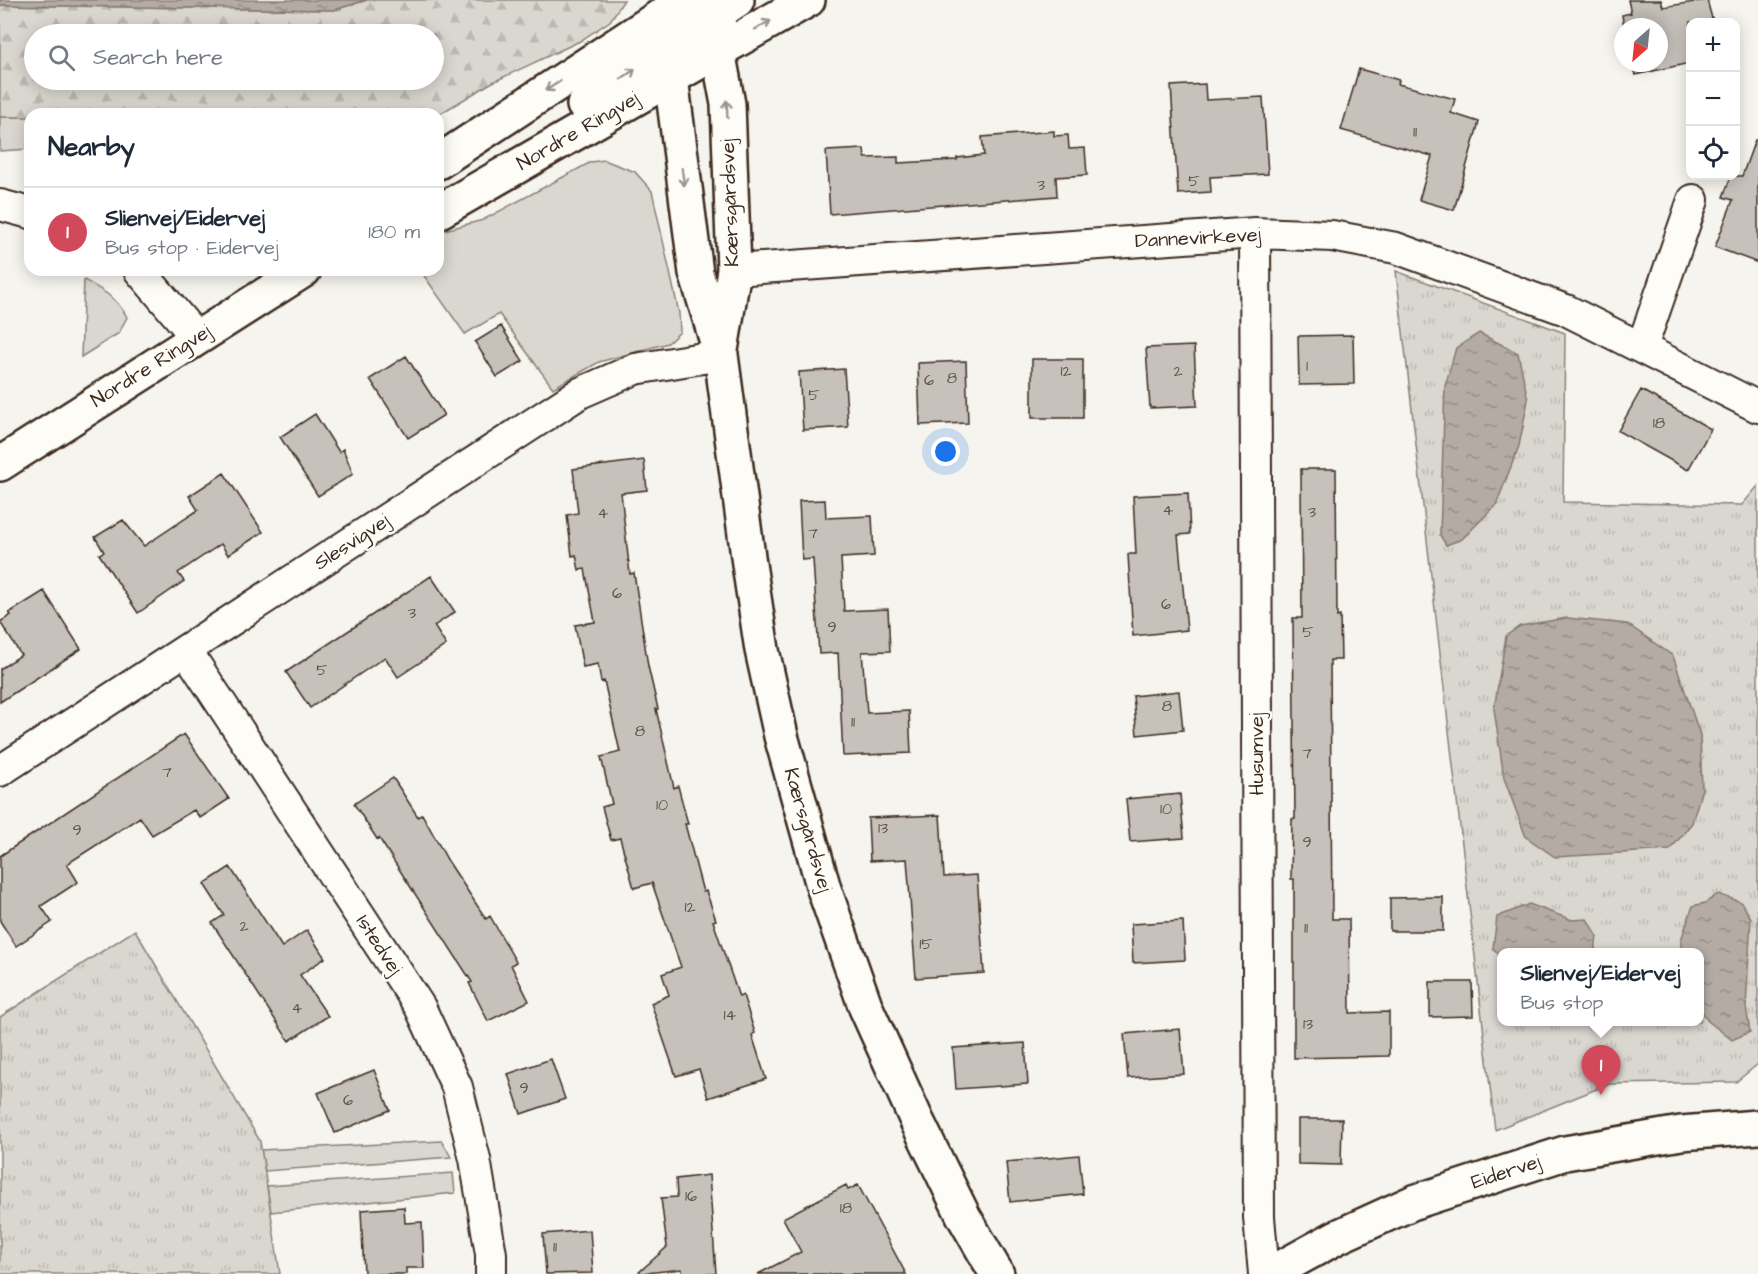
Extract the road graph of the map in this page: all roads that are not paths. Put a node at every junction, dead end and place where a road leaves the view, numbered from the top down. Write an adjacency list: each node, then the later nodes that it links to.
1 (808, 0): 4 (street, Nordre Ringvej, one-way to 1)
2 (676, 3): 5 (street, Kærsgårdsvej); 6 (street, one-way to 6)
3 (720, 3): 4 (street, Kærsgårdsvej); 5 (street)
4 (718, 51): 5 (street, Nordre Ringvej); 13 (street, Kærsgårdsvej, one-way to 4)
5 (672, 63): 7 (street, one-way to 5); 10 (street, Nordre Ringvej); 18 (street, Kærsgårdsvej, one-way to 18)
6 (444, 158)
7 (444, 192)
8 (1694, 200): 17 (street)
9 (0, 205): 11 (street)
10 (444, 208)
11 (24, 211)
12 (1255, 233): 13 (street, Dannevirkevej); 17 (street, Dannevirkevej); 26 (street, Husumvej)
13 (734, 270): 18 (street, Kærsgårdsvej)
14 (144, 276): 16 (street)
15 (294, 276): 16 (street, Nordre Ringvej)
16 (196, 337): 20 (street, Nordre Ringvej)
17 (1642, 347): 19 (street, Dannevirkevej)
18 (721, 355): 21 (street, Slesvigvej); 25 (street, Kærsgårdsvej)
19 (1758, 407)
20 (0, 464)
21 (186, 650): 22 (street, Slesvigvej); 24 (street, Istedvej)
22 (0, 771)
23 (1758, 1127): 27 (street, Eidervej)
24 (490, 1274)
25 (996, 1274)
26 (1264, 1274)
27 (1270, 1274)

